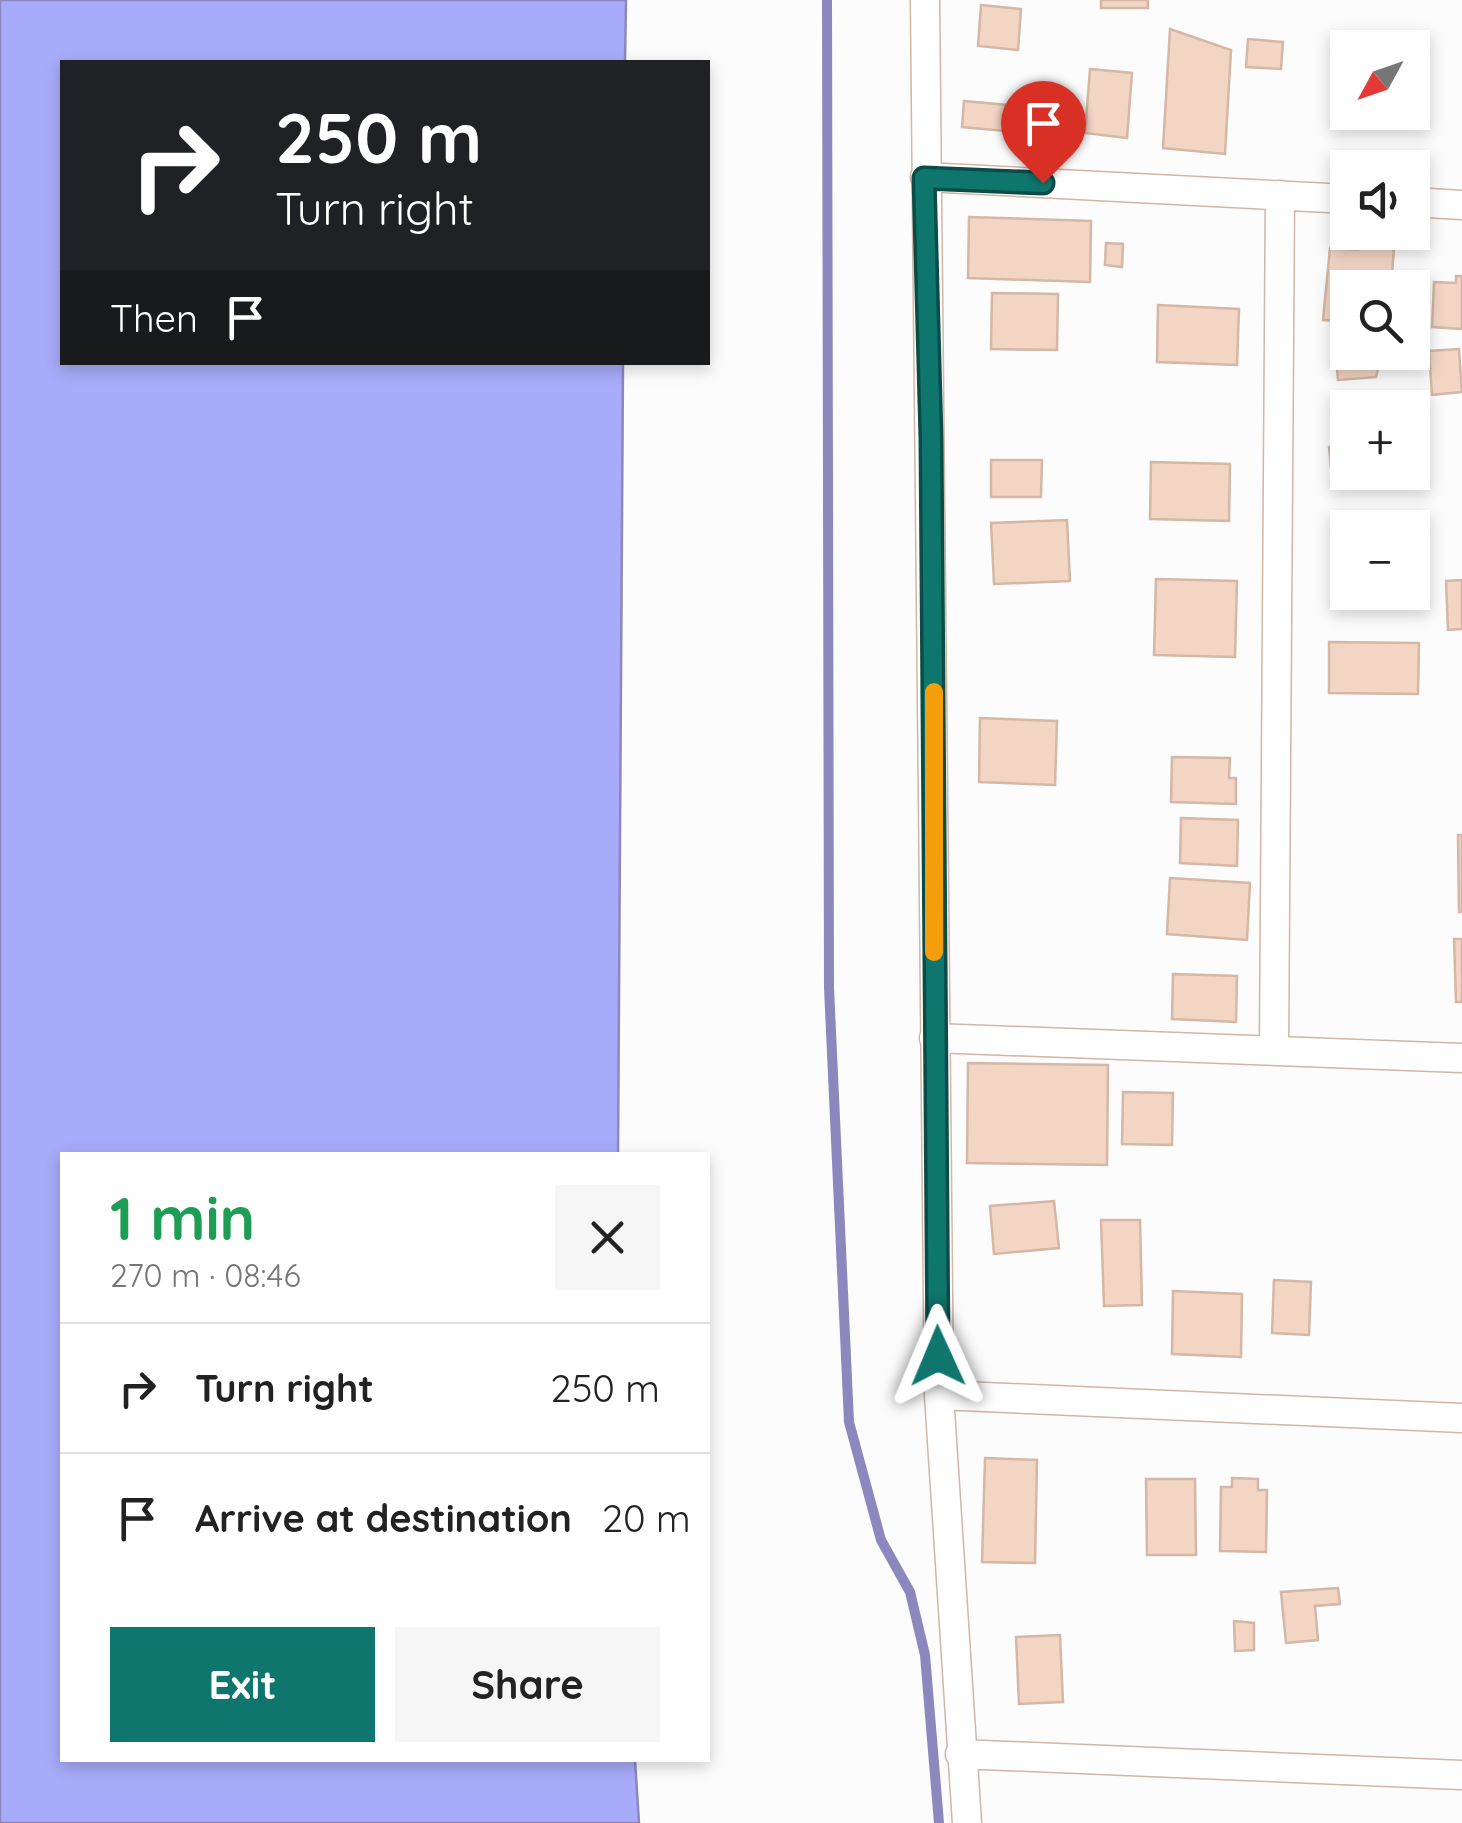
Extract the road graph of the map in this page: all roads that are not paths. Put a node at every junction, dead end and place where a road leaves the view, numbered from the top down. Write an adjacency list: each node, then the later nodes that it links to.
1 (926, 0): 2 (street)
2 (924, 178): 3 (street); 7 (street)
3 (1280, 195): 4 (street); 8 (street)
4 (1330, 197)
5 (1430, 203): 6 (street)
6 (1462, 205)
7 (934, 1038): 8 (street); 10 (street)
8 (1274, 1049): 9 (street)
9 (1462, 1058)
10 (938, 1396): 11 (street); 12 (street)
11 (1462, 1418)
12 (960, 1754): 13 (street); 14 (street)
13 (1462, 1775)
14 (967, 1823)

